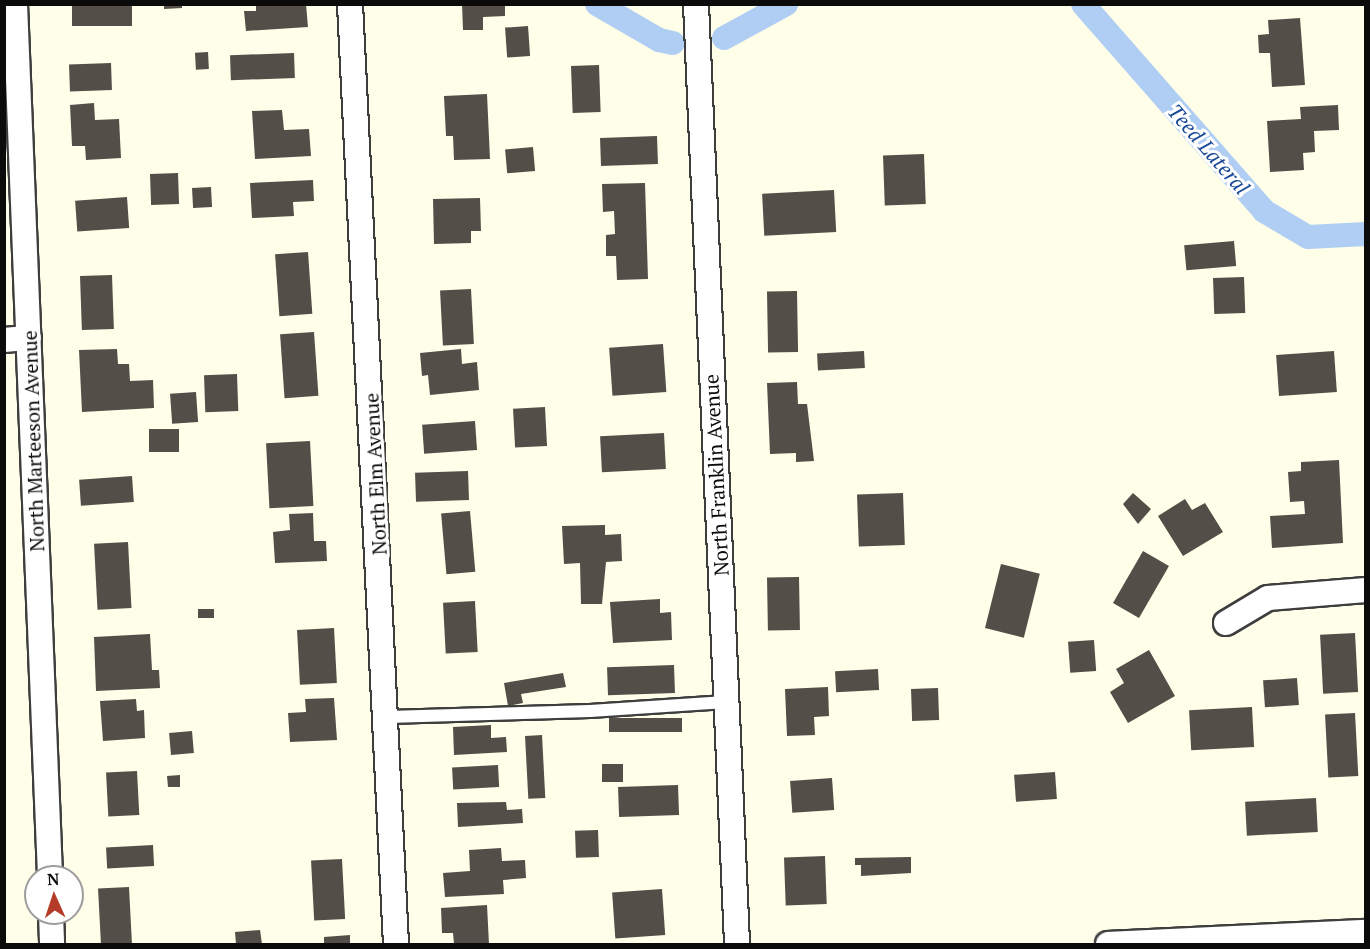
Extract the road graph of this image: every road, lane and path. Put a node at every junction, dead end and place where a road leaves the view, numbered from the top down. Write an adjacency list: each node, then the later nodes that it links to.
1 (15, 4): 4 (street, North Marteeson Avenue)
2 (350, 4): 10 (street, North Elm Avenue)
3 (696, 4): 9 (street, North Franklin Avenue)
4 (11, 49): 5 (street, North Marteeson Avenue)
5 (29, 338): 6 (street); 11 (street, North Marteeson Avenue)
6 (4, 340)
7 (1365, 590): 8 (street)
8 (1226, 623)
9 (726, 702): 10 (lane); 18 (street, North Franklin Avenue)
10 (388, 717): 17 (street, North Elm Avenue)
11 (50, 865)
12 (51, 925): 16 (street)
13 (1365, 932): 14 (street)
14 (1181, 943): 15 (street)
15 (1108, 944)
16 (52, 945)
17 (396, 945)
18 (737, 945)

